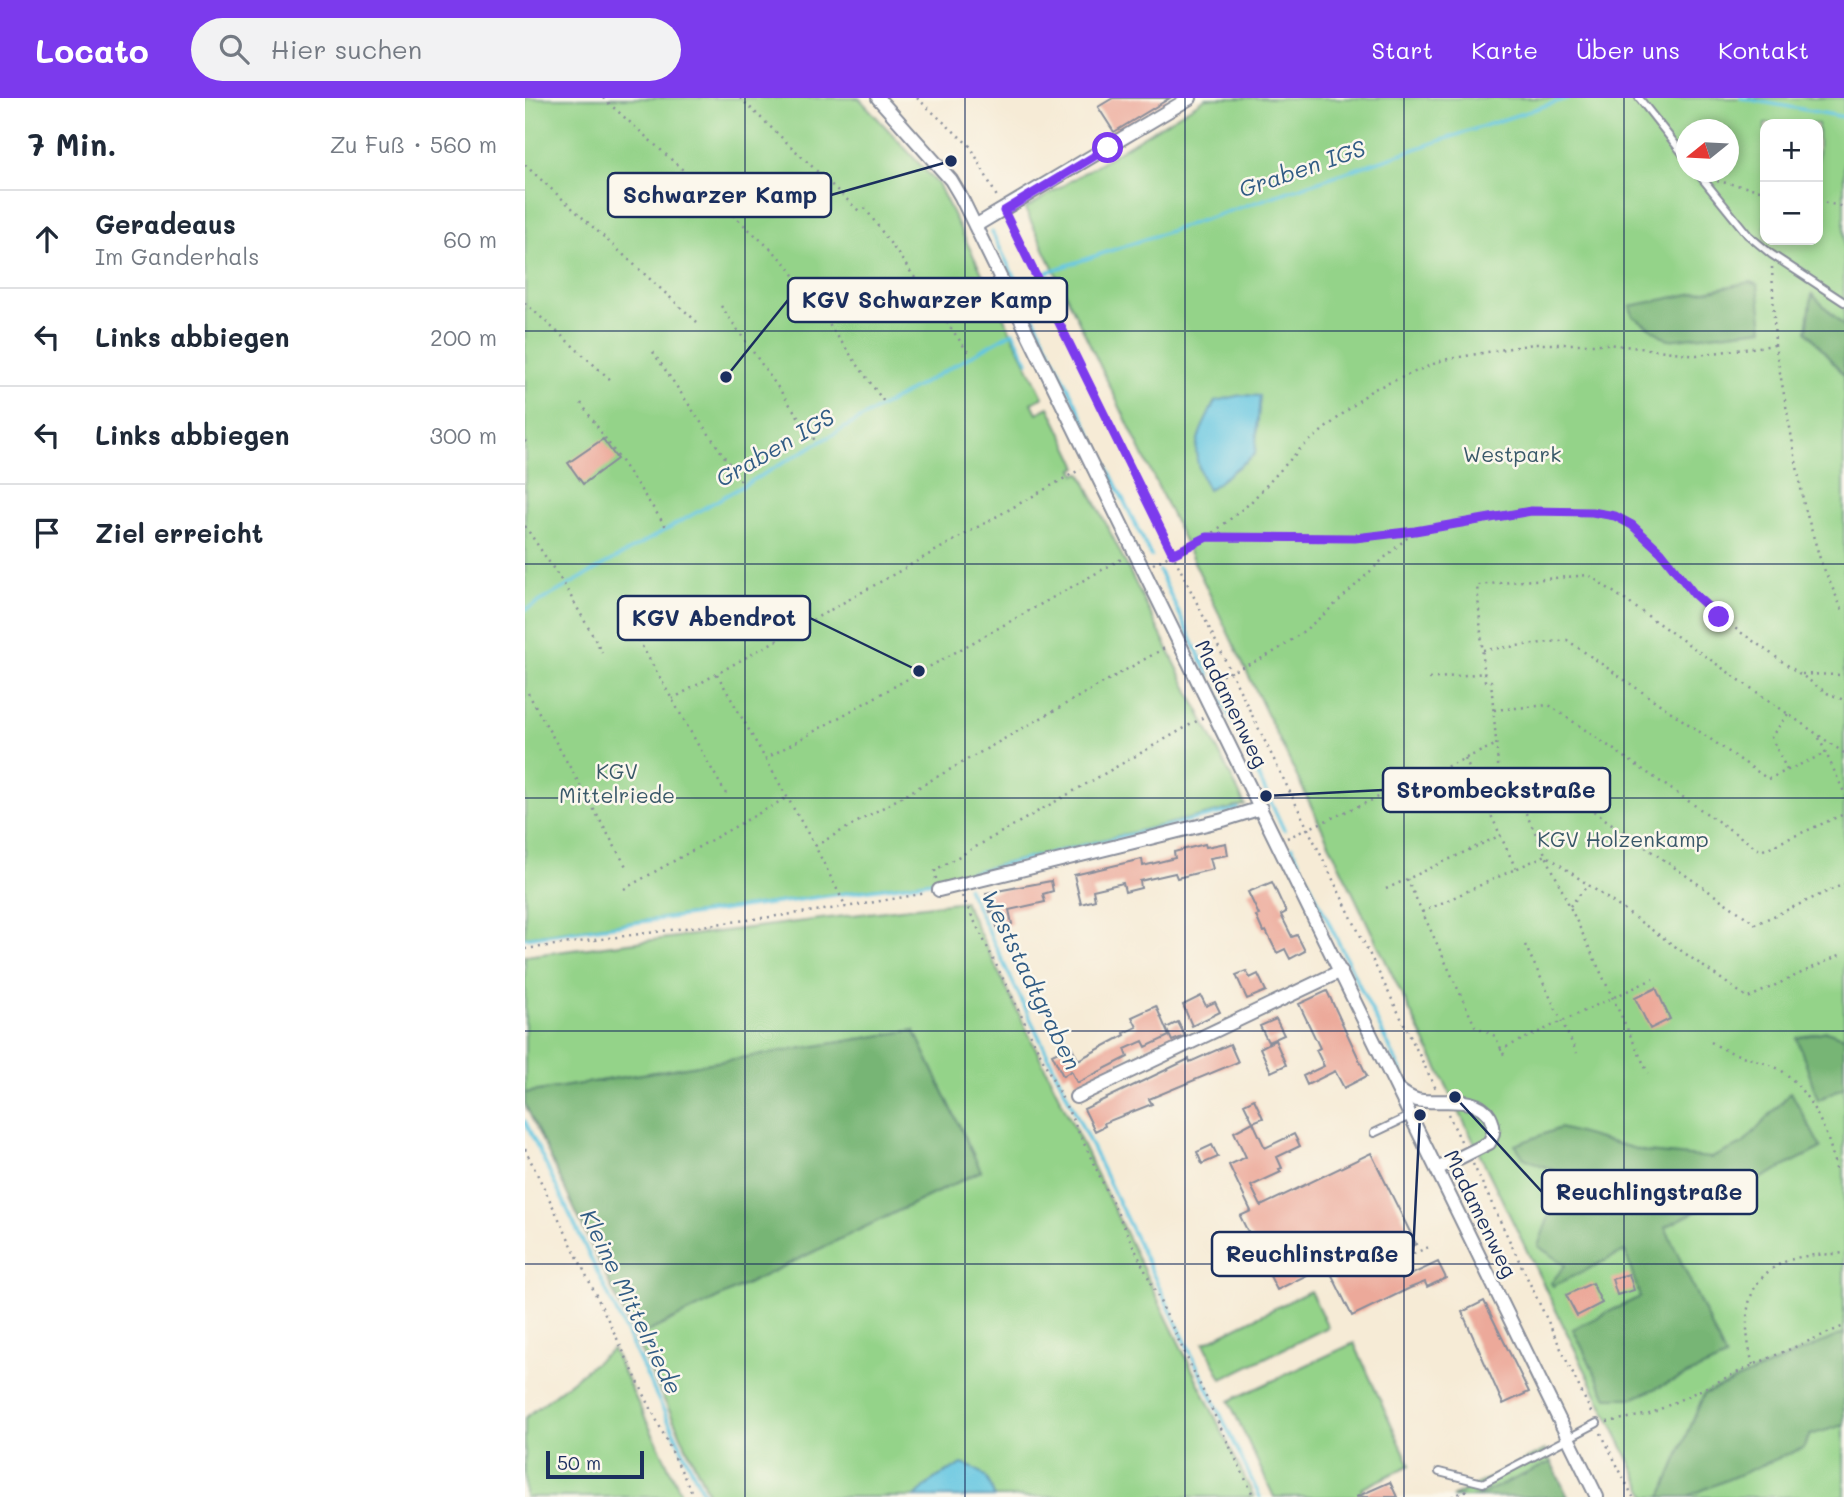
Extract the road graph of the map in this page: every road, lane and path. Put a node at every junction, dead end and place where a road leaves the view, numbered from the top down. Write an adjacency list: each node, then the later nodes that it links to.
1 (603, 98): 27 (path)
2 (740, 98): 15 (path)
3 (878, 98): 17 (street, Madamenweg)
4 (917, 98): 16 (path)
5 (1190, 98): 16 (street)
6 (1639, 98): 7 (lane)
7 (1676, 146)
8 (525, 165): 22 (path)
9 (1705, 182): 18 (lane)
10 (1721, 182): 11 (path)
11 (1760, 190)
12 (1823, 202): 13 (path)
13 (1844, 207)
14 (865, 208): 25 (path)
15 (859, 211)
16 (1004, 211): 17 (street); 36 (path)
17 (975, 226): 38 (street, Madamenweg)
18 (1771, 254): 19 (lane); 23 (path)
19 (1844, 302)
20 (525, 303): 26 (path)
21 (721, 306): 29 (path)
22 (697, 322)
23 (1775, 345): 35 (path); 39 (path)
24 (653, 352): 31 (path)
25 (968, 352)
26 (612, 381)
27 (884, 402)
28 (581, 403): 33 (path)
29 (816, 442)
30 (1075, 472): 46 (path)
31 (743, 484)
32 (525, 526): 43 (path)
33 (667, 528)
34 (1415, 531): 35 (path); 44 (path); 47 (path)
35 (1207, 537): 36 (path)
36 (1173, 554): 38 (path); 44 (path)
37 (1122, 558): 61 (path)
38 (1144, 569): 50 (street, Madamenweg)
39 (1844, 614)
40 (635, 634): 52 (path)
41 (1166, 647): 73 (path)
42 (1482, 650): 45 (path); 55 (path); 63 (path)
43 (602, 652)
44 (1230, 671): 50 (path); 70 (path)
45 (1484, 673): 49 (path); 54 (path)
46 (716, 674): 52 (path); 61 (path)
47 (1802, 674): 48 (path); 53 (path)
48 (1844, 675)
49 (1429, 679)
50 (1200, 685): 68 (street, Madamenweg)
51 (529, 693): 75 (path)
52 (672, 699): 66 (path)
53 (1844, 700)
54 (1494, 710): 58 (path); 69 (path)
55 (1788, 714): 57 (path); 63 (path)
56 (1201, 718): 79 (path)
57 (1818, 735): 59 (path); 60 (path)
58 (1496, 745): 62 (path); 64 (path)
59 (1826, 753): 63 (path); 65 (path)
60 (1844, 753)
61 (765, 759): 67 (path)
62 (1465, 759): 70 (path); 71 (path)
63 (1787, 770)
64 (1508, 775): 74 (path); 78 (path)
65 (1844, 792)
66 (726, 794)
67 (786, 798): 73 (path); 82 (path)
68 (1261, 808): 72 (street, Madamenweg); 81 (street)
69 (1844, 814)
70 (1308, 830): 72 (path); 101 (path)
71 (1501, 835): 76 (path); 77 (path)
72 (1278, 842): 90 (street, Madamenweg)
73 (815, 846): 85 (path)
74 (1546, 855): 76 (path); 80 (path); 84 (path)
75 (627, 868)
76 (1516, 869): 86 (path)
77 (1407, 879): 83 (path); 86 (path)
78 (1844, 884)
79 (938, 885): 81 (street); 85 (path)
80 (1588, 885): 84 (path); 89 (path)
81 (957, 887): 117 (path)
82 (625, 889)
83 (1386, 889)
84 (1570, 906): 92 (path)
85 (846, 907): 88 (path)
86 (1422, 912): 95 (path)
87 (1525, 945): 93 (path)
88 (525, 949)
89 (1844, 953)
90 (1341, 971): 99 (street, Madamenweg); 100 (street)
91 (1653, 979): 92 (path)
92 (1613, 998): 93 (path); 98 (path)
93 (1562, 1022): 95 (path); 96 (path)
94 (1711, 1042): 107 (path)
95 (1500, 1050): 97 (path)
96 (1577, 1053)
97 (1506, 1059)
98 (1648, 1073)
99 (1398, 1089): 101 (street); 102 (street, Madamenweg)
100 (1076, 1097)
101 (1441, 1101): 105 (path); 105 (street)
102 (1411, 1116): 103 (lane); 106 (street, Madamenweg)
103 (1374, 1133)
104 (525, 1149): 116 (path)
105 (1468, 1155): 106 (street); 113 (path)
106 (1437, 1169): 114 (street, Madamenweg)
107 (1835, 1170)
108 (1429, 1247): 110 (path)
109 (1844, 1253): 112 (path)
110 (1394, 1262)
111 (1844, 1326): 112 (path)
112 (1753, 1365): 113 (path)
113 (1597, 1423): 114 (lane); 119 (path)
114 (1569, 1440): 115 (lane); 118 (street, Madamenweg)
115 (1439, 1472)
116 (694, 1497)
117 (1254, 1497)
118 (1597, 1497)
119 (1633, 1497)

